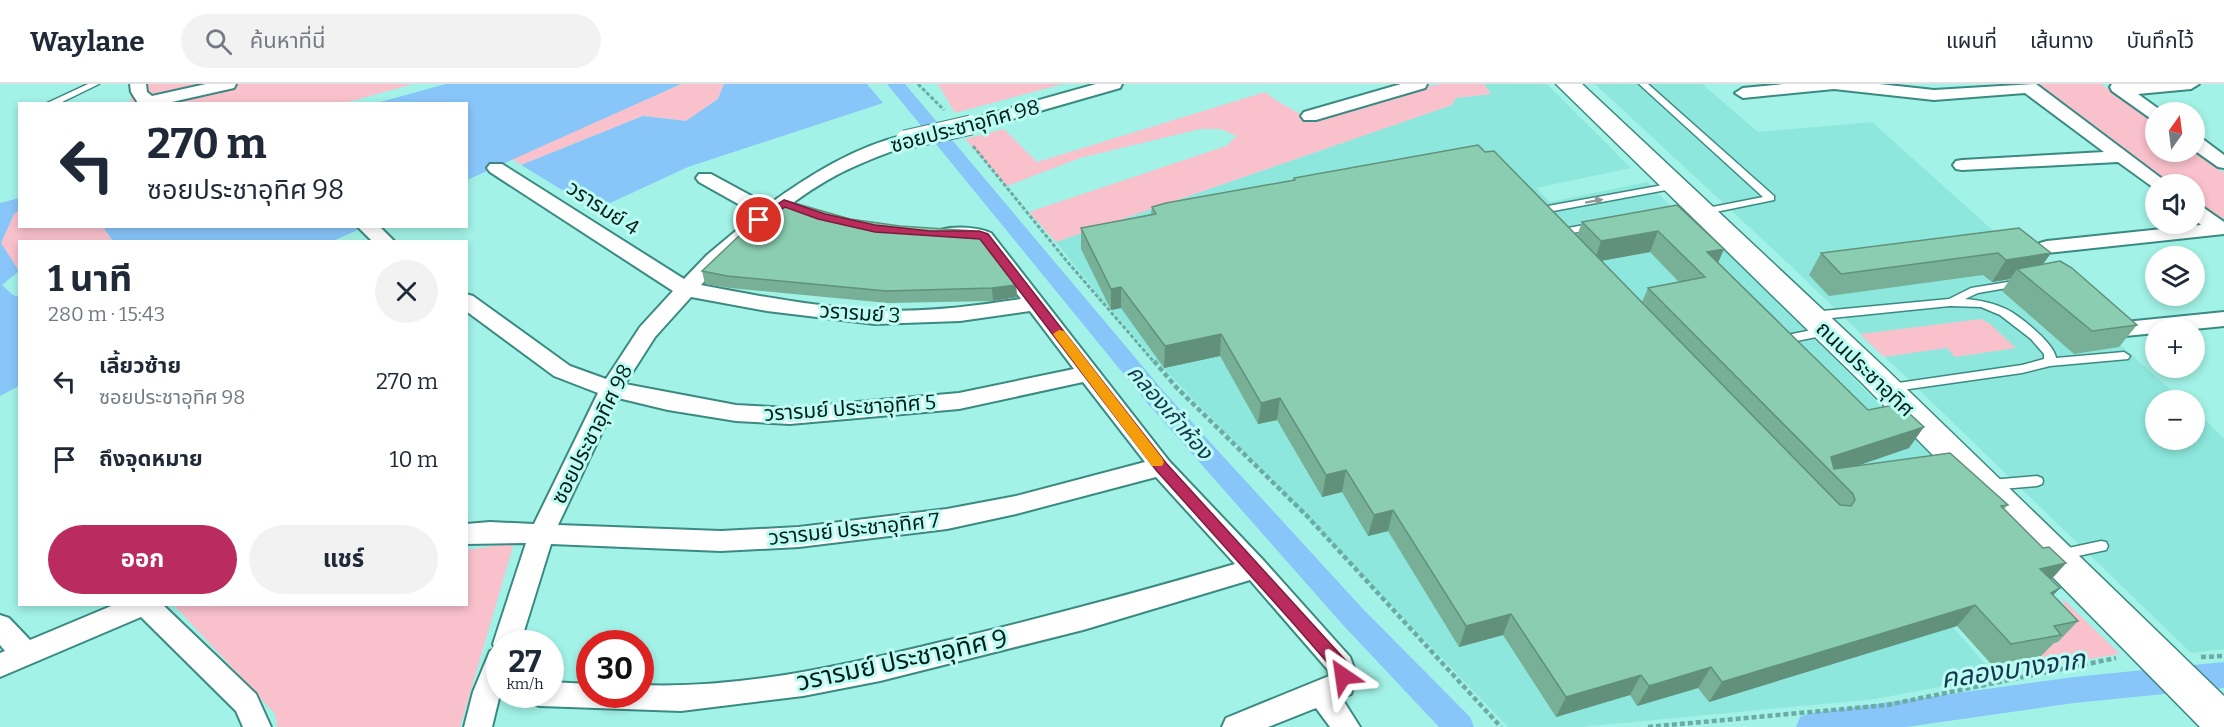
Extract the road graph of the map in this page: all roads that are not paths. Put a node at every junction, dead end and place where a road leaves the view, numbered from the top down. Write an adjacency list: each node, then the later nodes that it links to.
1 (95, 84): 12 (lane)
2 (138, 84): 3 (street)
3 (228, 84)
4 (1114, 84): 23 (street, ซอยประชาอุทิศ 98, bridge)
5 (1419, 84): 14 (street)
6 (1568, 84): 22 (main road, ถนนประชาอุทิศ)
7 (1643, 84): 22 (lane)
8 (2191, 84): 10 (street)
9 (2026, 86): 11 (street); 16 (street)
10 (2118, 87): 13 (street)
11 (1743, 93)
12 (54, 102)
13 (2145, 106)
14 (1310, 116)
15 (2205, 147): 17 (street)
16 (2122, 156): 18 (street); 20 (street)
17 (2220, 156)
18 (1962, 165)
19 (496, 168): 33 (street, วรารมย์ 4)
20 (2146, 174)
21 (705, 178): 23 (street)
22 (1690, 203): 26 (lane, one-way to 22); 38 (main road, ถนนประชาอุทิศ)
23 (777, 208): 24 (street); 33 (street, ซอยประชาอุทิศ 98)
24 (812, 213)
25 (2205, 217): 28 (street)
26 (1611, 223)
27 (368, 228): 30 (street)
28 (2221, 228): 31 (street)
29 (930, 234): 36 (street)
30 (384, 240)
31 (2047, 247)
32 (2029, 282): 35 (lane)
33 (685, 289): 36 (street, วรารมย์ 3); 45 (street, ซอยประชาอุทิศ 98)
34 (468, 302): 45 (street, วรารมย์ ประชาอุทิศ 5)
35 (1950, 302): 38 (lane); 42 (lane)
36 (1036, 304): 43 (street)
37 (2224, 319): 39 (street)
38 (1819, 324): 40 (lane); 44 (main road, ถนนประชาอุทิศ)
39 (2125, 328)
40 (1798, 350)
41 (2124, 356): 42 (lane)
42 (2050, 362): 44 (lane)
43 (1089, 373): 45 (street, วรารมย์ ประชาอุทิศ 5); 46 (street)
44 (1886, 388): 48 (main road, ถนนประชาอุทิศ)
45 (611, 389): 50 (street, ซอยประชาอุทิศ 98)
46 (1161, 467): 50 (street, วรารมย์ ประชาอุทิศ 7); 53 (street)
47 (2037, 481): 48 (lane)
48 (1985, 486): 52 (main road, ถนนประชาอุทิศ)
49 (468, 534): 50 (street, วรารมย์ ประชาอุทิศ 7)
50 (541, 535): 57 (street, ซอยประชาอุทิศ 98)
51 (2101, 546): 52 (lane)
52 (2055, 556): 63 (main road, ถนนประชาอุทิศ)
53 (1255, 568): 60 (street); 61 (street, วรารมย์ ประชาอุทิศ 9)
54 (140, 606): 58 (street)
55 (147, 606): 64 (street)
56 (0, 626): 58 (street)
57 (510, 630)
58 (25, 654): 59 (street)
59 (0, 665)
60 (1332, 687): 66 (street); 67 (street)
61 (564, 695)
62 (486, 708): 65 (street)
63 (2218, 718)
64 (257, 727)
65 (478, 727)
66 (1236, 727)
67 (1346, 727)

